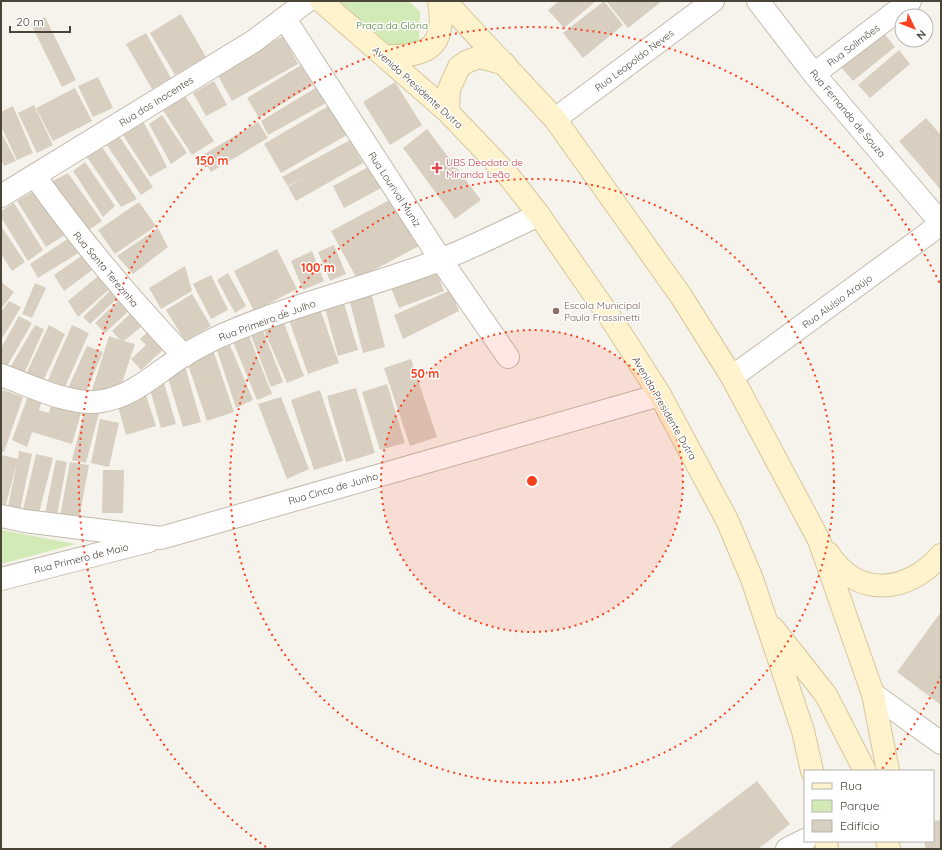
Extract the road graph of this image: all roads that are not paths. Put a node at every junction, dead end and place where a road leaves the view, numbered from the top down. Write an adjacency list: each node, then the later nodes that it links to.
1 (307, 1): 8 (street, Rua dos Inocentes)
2 (321, 1): 9 (street, Avenida Presidente Dutra)
3 (439, 1): 9 (street)
4 (446, 1): 10 (street)
5 (713, 1): 13 (street, Rua Leopoldo Neves)
6 (758, 1): 11 (street, Rua Fernando de Souza)
7 (910, 1): 11 (street, Rua Solimões)
8 (285, 19): 14 (street, Rua dos Inocentes); 18 (street, Rua Lourival Muniz)
9 (385, 56): 12 (street, Avenida Presidente Dutra)
10 (505, 64): 12 (street); 13 (street)
11 (814, 74): 17 (street, Rua Fernando de Souza)
12 (448, 112): 16 (street, Avenida Presidente Dutra)
13 (555, 119): 22 (street)
14 (35, 176): 15 (street, Rua dos Inocentes); 19 (street, Rua Santa Terezinha)
15 (1, 196)
16 (539, 215): 18 (street, Rua Primeiro de Julho); 23 (street, Avenida Presidente Dutra)
17 (941, 224): 22 (street, Rua Aluísio Araújo)
18 (441, 260): 19 (street, Rua Primeiro de Julho); 20 (street, Rua Lourival Muniz)
19 (184, 356): 21 (street, Rua Primeiro de Julho)
20 (508, 357)
21 (1, 376)
22 (732, 377): 26 (street)
23 (660, 394): 25 (street, Rua Cinco de Junho); 29 (street, Avenida Presidente Dutra)
24 (1, 516): 25 (street, Rua Cinco de Junho)
25 (161, 538): 28 (street, Rua Primero de Maio)
26 (819, 540): 27 (street); 30 (street)
27 (941, 555)
28 (1, 579)
29 (764, 618): 32 (street, Avenida Presidente Dutra); 33 (street)
30 (873, 694): 31 (street); 34 (street)
31 (941, 743)
32 (812, 770)
33 (864, 770)
34 (888, 770)
35 (804, 840): 36 (street)
36 (787, 849)

